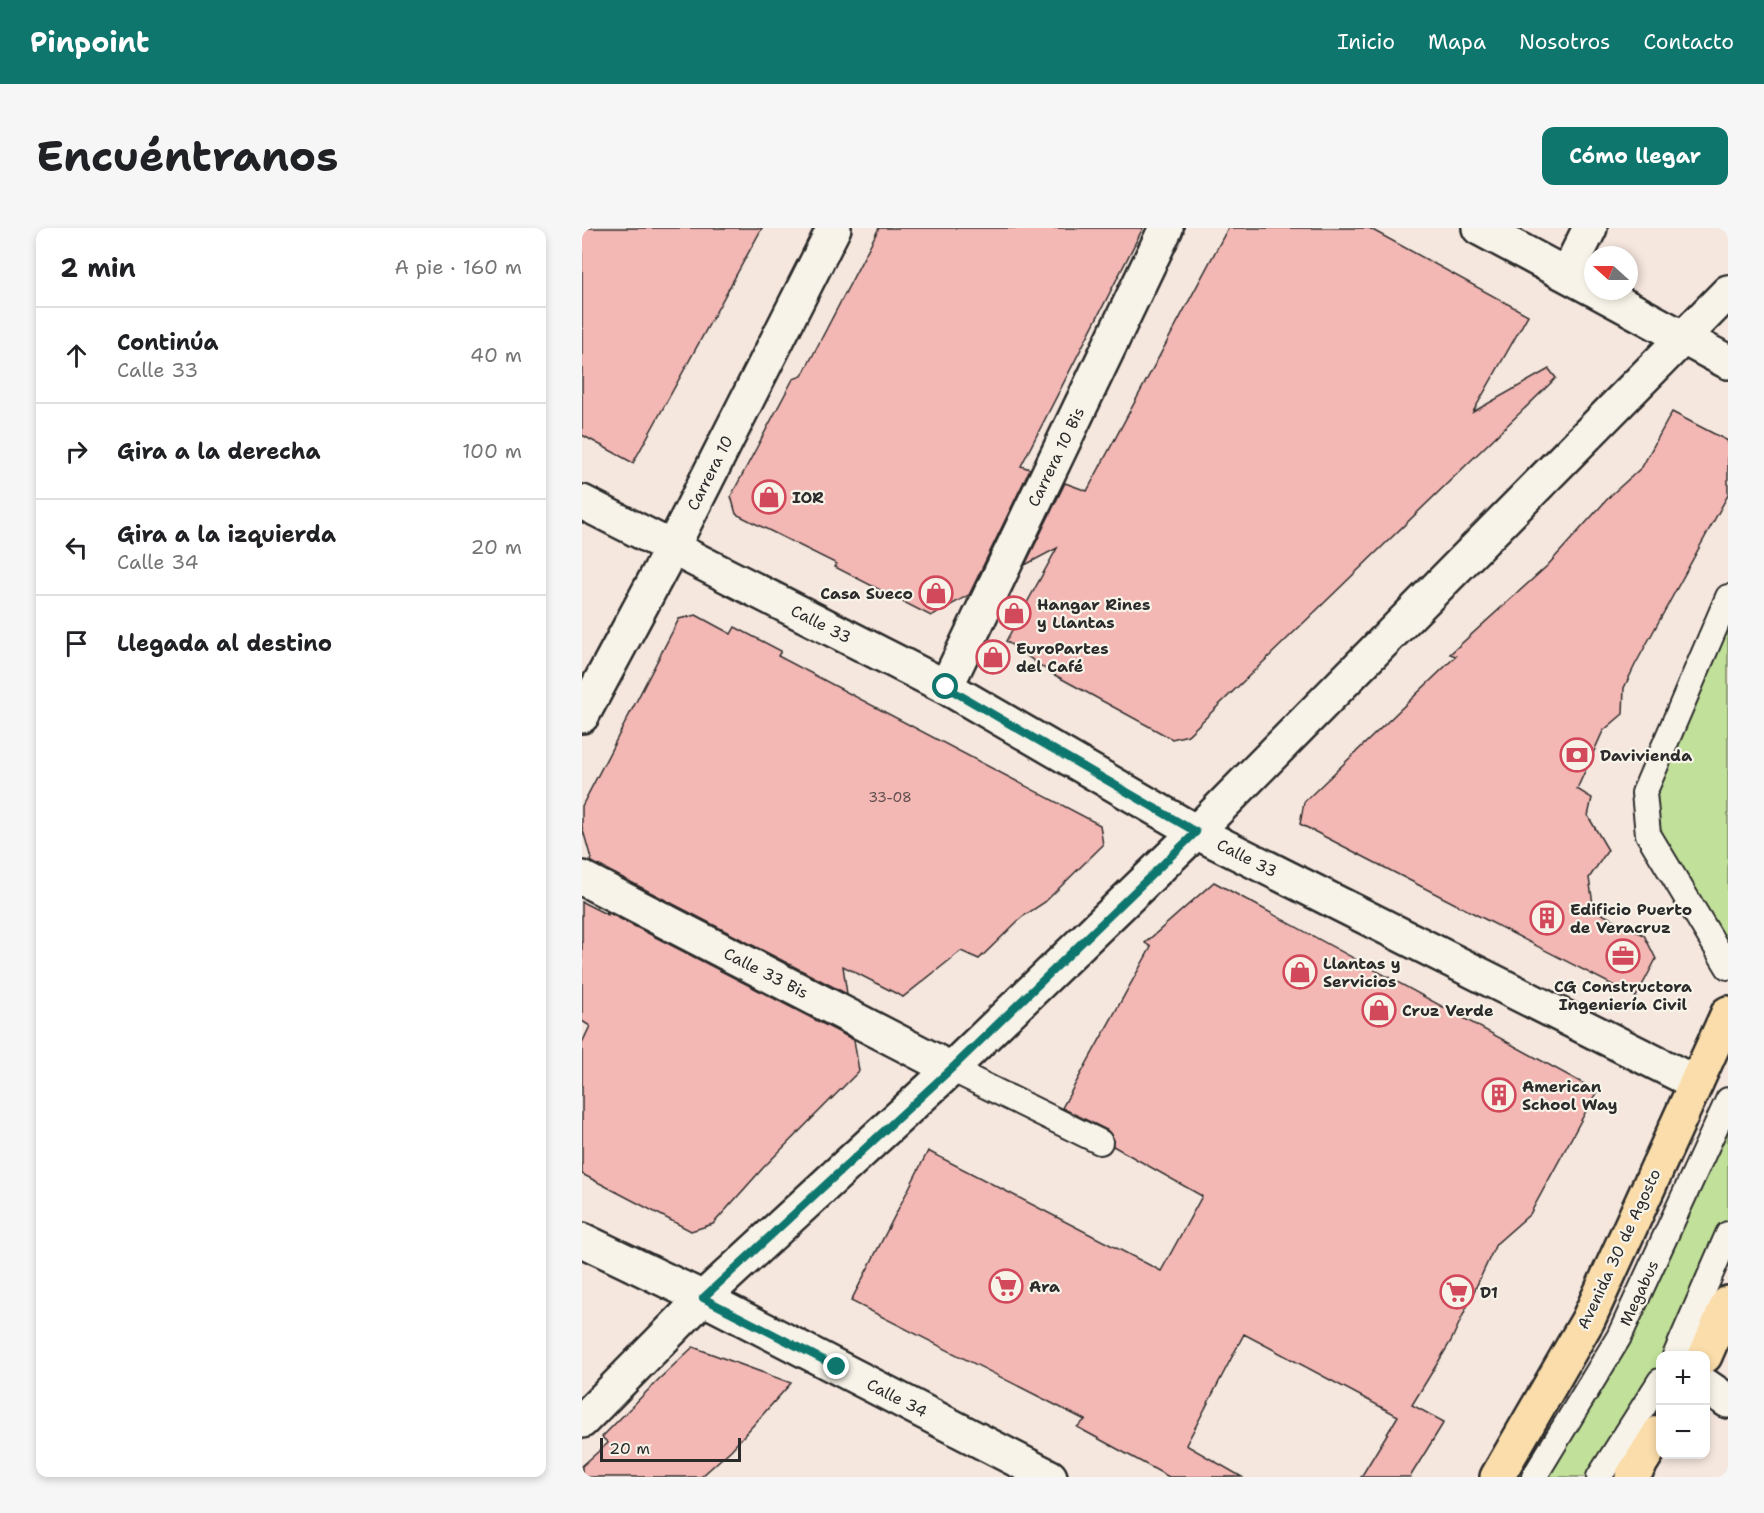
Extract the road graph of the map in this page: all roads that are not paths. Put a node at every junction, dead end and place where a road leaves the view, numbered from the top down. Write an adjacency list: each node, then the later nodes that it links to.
1 (834, 228): 11 (street, Carrera 10)
2 (1166, 228): 13 (street, Carrera 10 Bis)
3 (1479, 228): 5 (street)
4 (1590, 228): 5 (street)
5 (1580, 281)
6 (1728, 292): 8 (street)
7 (1613, 300): 8 (street)
8 (1681, 338): 9 (street); 15 (street)
9 (1728, 362)
10 (582, 502): 11 (street, Calle 33)
11 (672, 548): 13 (street, Calle 33); 14 (street, Carrera 10)
12 (1728, 597): 17 (lane)
13 (946, 687): 15 (street, Calle 33)
14 (582, 716)
15 (1196, 832): 19 (street); 20 (street, Calle 33)
16 (582, 878): 19 (street, Calle 33 Bis)
17 (1728, 967)
18 (1728, 1013): 20 (main road, Avenida 30 de Agosto)
19 (951, 1069): 22 (lane); 25 (street)
20 (1696, 1083): 35 (main road, Avenida 30 de Agosto)
21 (1728, 1101): 36 (lane, Megabus)
22 (1100, 1142)
23 (1728, 1234): 27 (lane)
24 (582, 1240): 25 (street, Calle 34)
25 (703, 1298): 32 (street); 34 (street, Calle 34)
26 (1728, 1303): 28 (main road)
27 (1677, 1351)
28 (1707, 1351)
29 (1656, 1387): 37 (lane)
30 (1710, 1389): 31 (street)
31 (1728, 1401)
32 (582, 1421)
33 (1656, 1438): 38 (main road)
34 (1050, 1477)
35 (1497, 1477)
36 (1534, 1477)
37 (1599, 1477)
38 (1632, 1477)

